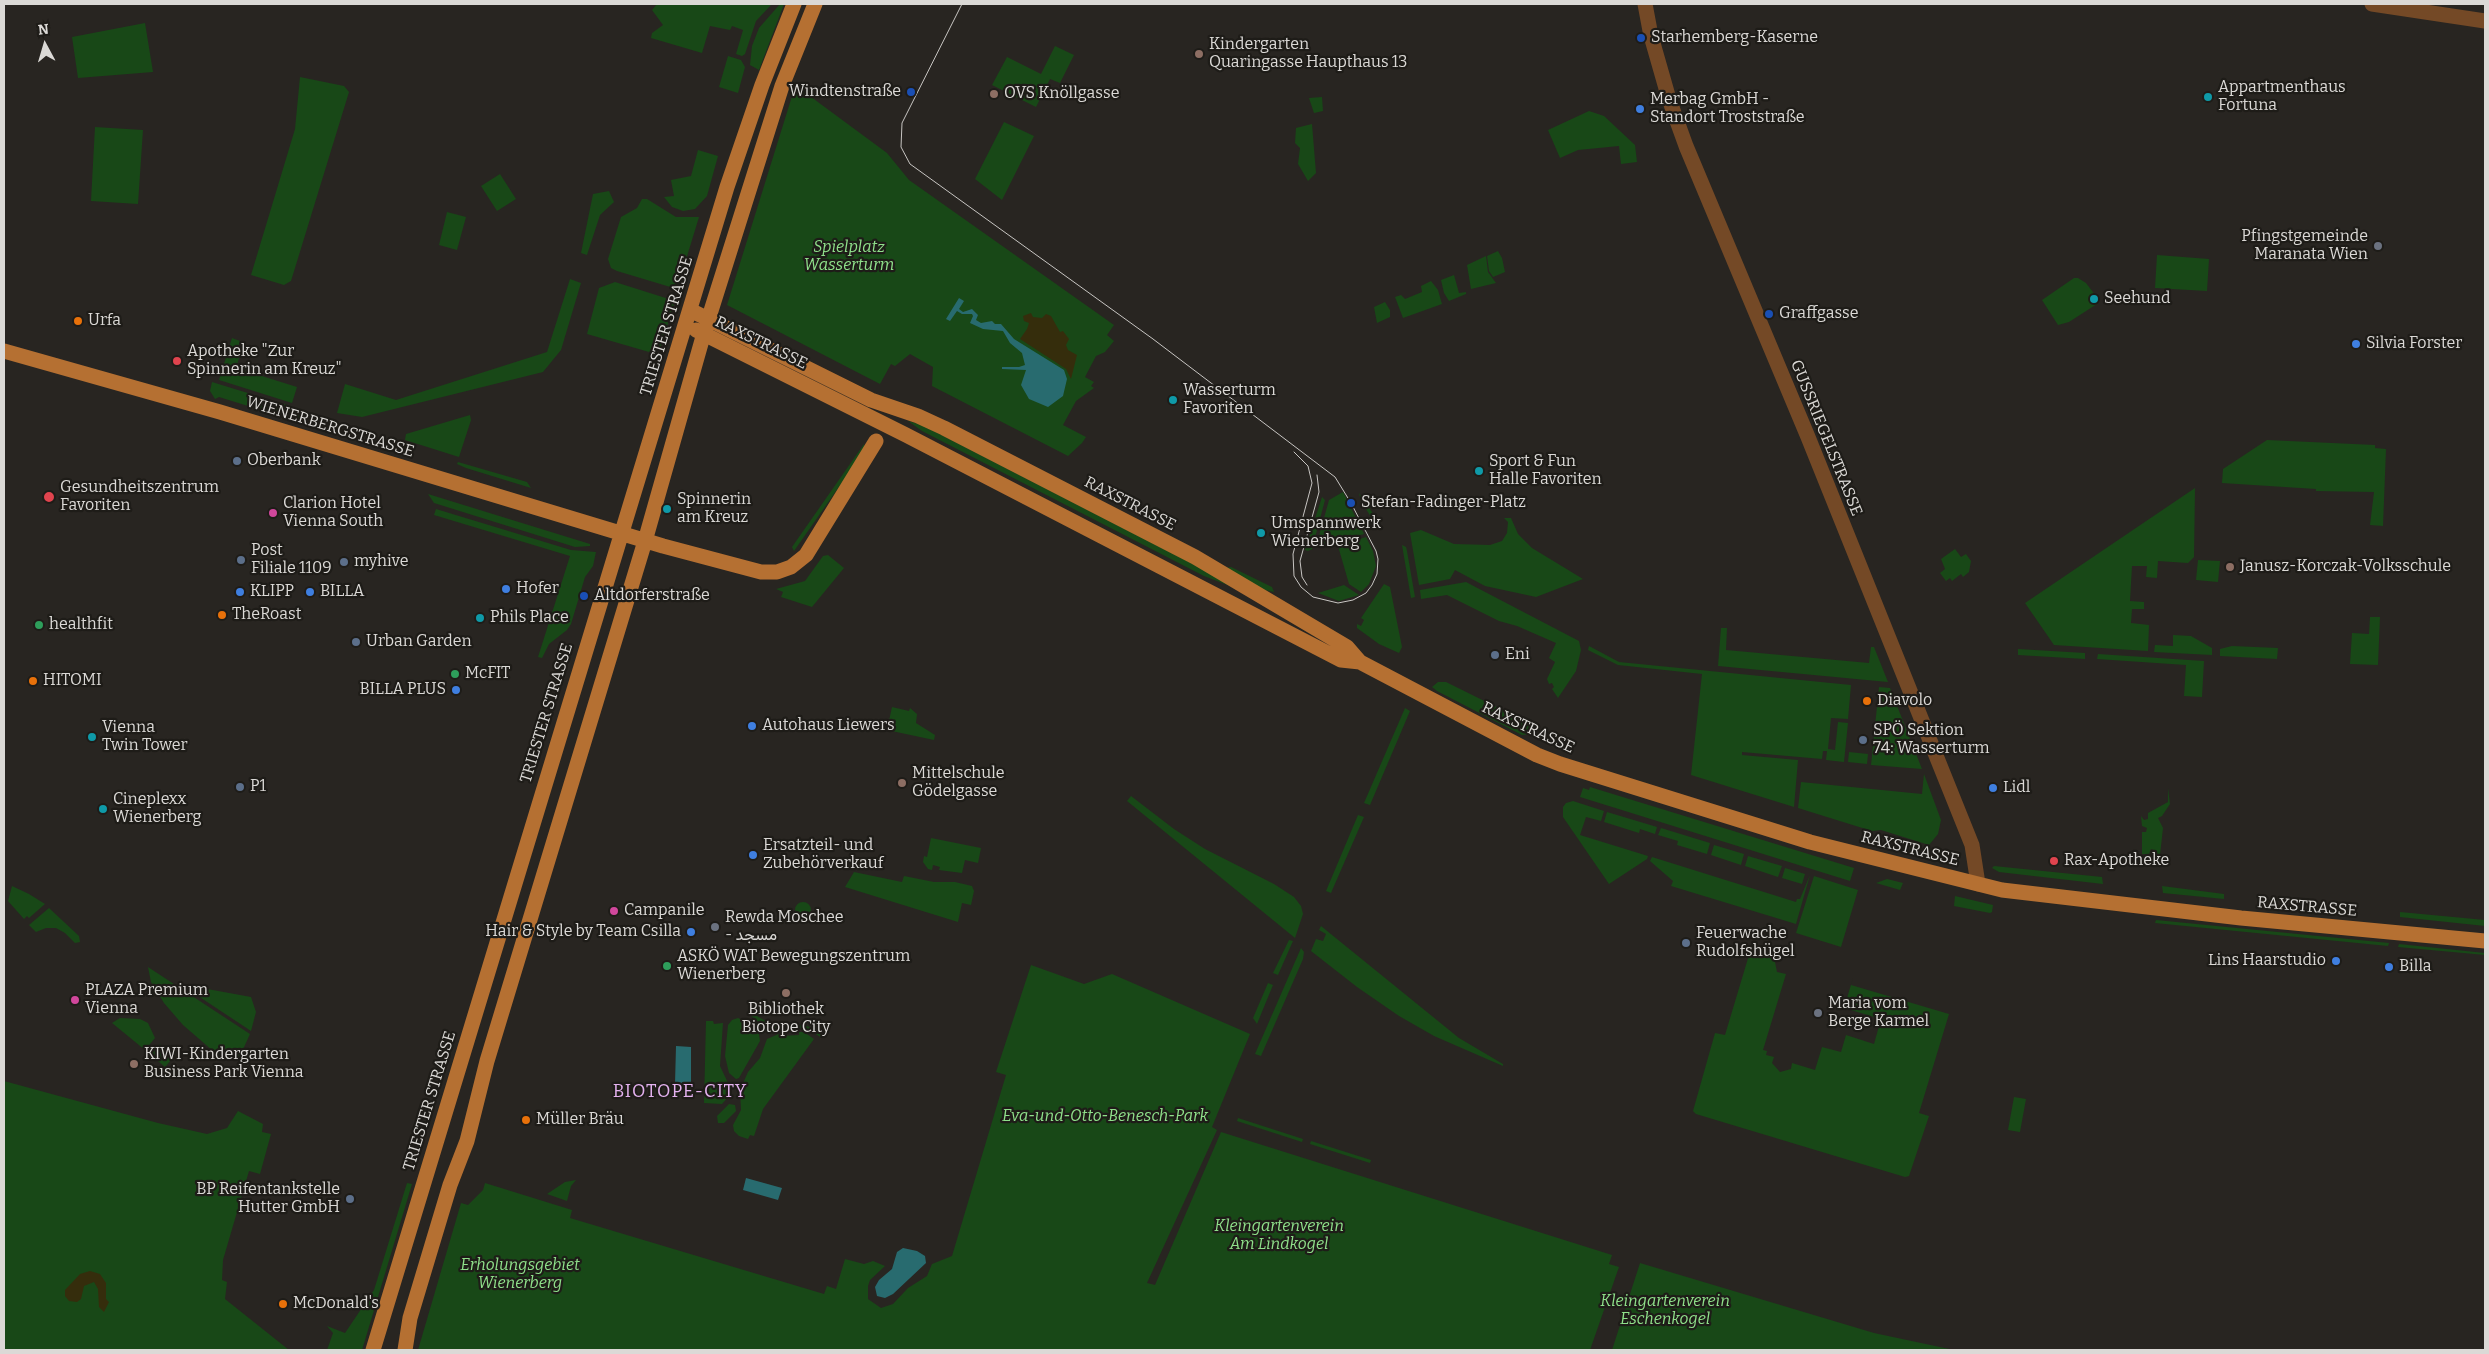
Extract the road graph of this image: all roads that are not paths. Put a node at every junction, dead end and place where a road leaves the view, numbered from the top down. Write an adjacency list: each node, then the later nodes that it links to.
1 (794, 4): 6 (main road, TRIESTER STRASSE)
2 (815, 4): 7 (main road)
3 (1645, 4): 18 (street, GUSSRIEGELSTRASSE)
4 (2372, 4): 5 (street)
5 (2485, 21)
6 (690, 310): 7 (main road, RAXSTRASSE); 8 (main road, TRIESTER STRASSE)
7 (709, 317): 9 (main road); 11 (main road, RAXSTRASSE)
8 (685, 326): 9 (main road, RAXSTRASSE); 15 (main road, TRIESTER STRASSE)
9 (704, 333): 12 (main road, RAXSTRASSE); 16 (main road)
10 (4, 351): 15 (main road, WIENERBERGSTRASSE)
11 (871, 400): 12 (main road); 17 (main road, RAXSTRASSE)
12 (875, 419): 13 (main road, RAXSTRASSE); 14 (main road)
13 (906, 435): 14 (main road); 17 (main road, RAXSTRASSE)
14 (876, 440): 16 (main road)
15 (622, 534): 16 (main road, WIENERBERGSTRASSE); 20 (main road, TRIESTER STRASSE)
16 (645, 541): 21 (main road)
17 (1360, 662): 18 (main road, RAXSTRASSE)
18 (1978, 884): 19 (main road, RAXSTRASSE)
19 (2485, 941)
20 (373, 1350)
21 (405, 1350)

